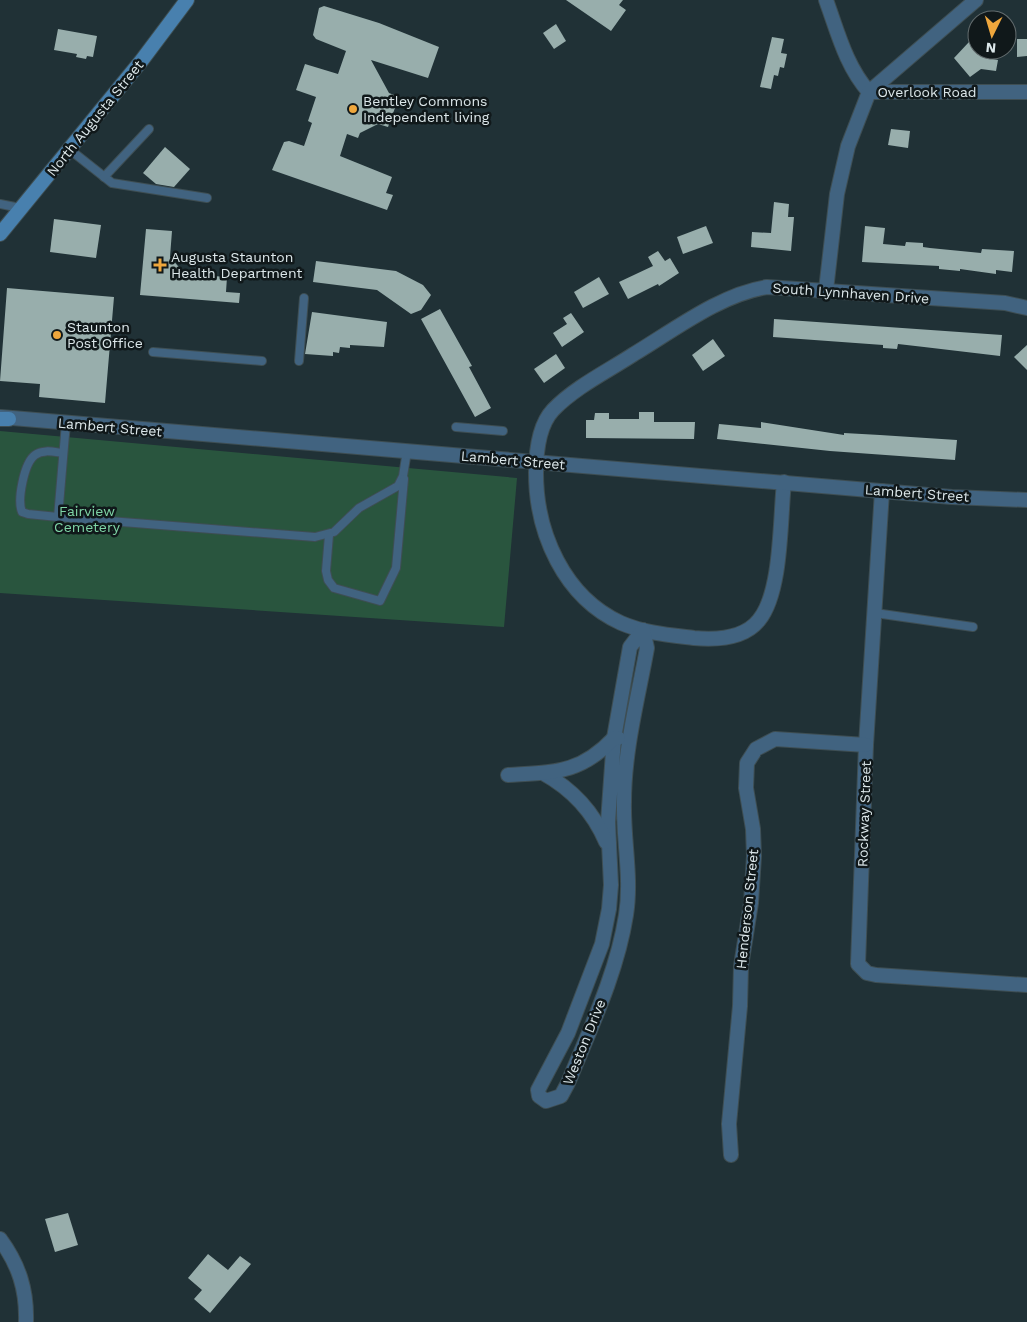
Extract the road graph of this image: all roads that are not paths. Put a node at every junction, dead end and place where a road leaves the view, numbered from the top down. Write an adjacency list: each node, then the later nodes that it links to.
1 (187, 0): 7 (main road, North Augusta Street)
2 (826, 0): 4 (street, Overlook Road)
3 (976, 0): 4 (street)
4 (870, 92): 5 (street, Overlook Road); 13 (street)
5 (1027, 92)
6 (148, 128): 8 (lane)
7 (69, 149): 8 (lane); 11 (main road, North Augusta Street)
8 (104, 176): 9 (lane)
9 (207, 198)
10 (0, 204): 11 (lane)
11 (20, 208): 12 (main road, North Augusta Street)
12 (0, 234)
13 (826, 290): 15 (street, South Lynnhaven Drive); 25 (street, South Lynnhaven Drive)
14 (304, 298): 18 (lane)
15 (1027, 308)
16 (153, 352): 17 (lane)
17 (262, 361)
18 (299, 361)
19 (3, 418): 20 (street, Lambert Street)
20 (66, 423): 23 (street, Lambert Street); 24 (lane)
21 (456, 427): 22 (lane)
22 (502, 431)
23 (407, 451): 25 (street, Lambert Street); 26 (lane)
24 (63, 453): 30 (lane); 30 (lane)
25 (536, 462): 27 (street, Lambert Street); 34 (street, South Lynnhaven Drive)
26 (404, 476): 31 (lane); 31 (lane)
27 (784, 482): 28 (street, Lambert Street); 34 (street, South Lynnhaven Drive)
28 (882, 491): 29 (street, Lambert Street); 32 (street, Rockway Street)
29 (1027, 500)
30 (58, 517): 31 (lane)
31 (329, 534)
32 (874, 613): 33 (lane); 37 (street, Rockway Street)
33 (973, 627)
34 (642, 630): 35 (street, Weston Drive); 36 (street, Weston Drive)
35 (614, 738): 36 (street); 38 (street); 40 (street, Weston Drive)
36 (631, 740): 40 (street, Weston Drive)
37 (866, 745): 41 (street, Rockway Street); 42 (street, Henderson Street)
38 (542, 773): 39 (street); 40 (street)
39 (508, 775)
40 (610, 849)
41 (1027, 985)
42 (731, 1156)
43 (0, 1239): 44 (street)
44 (26, 1322)

